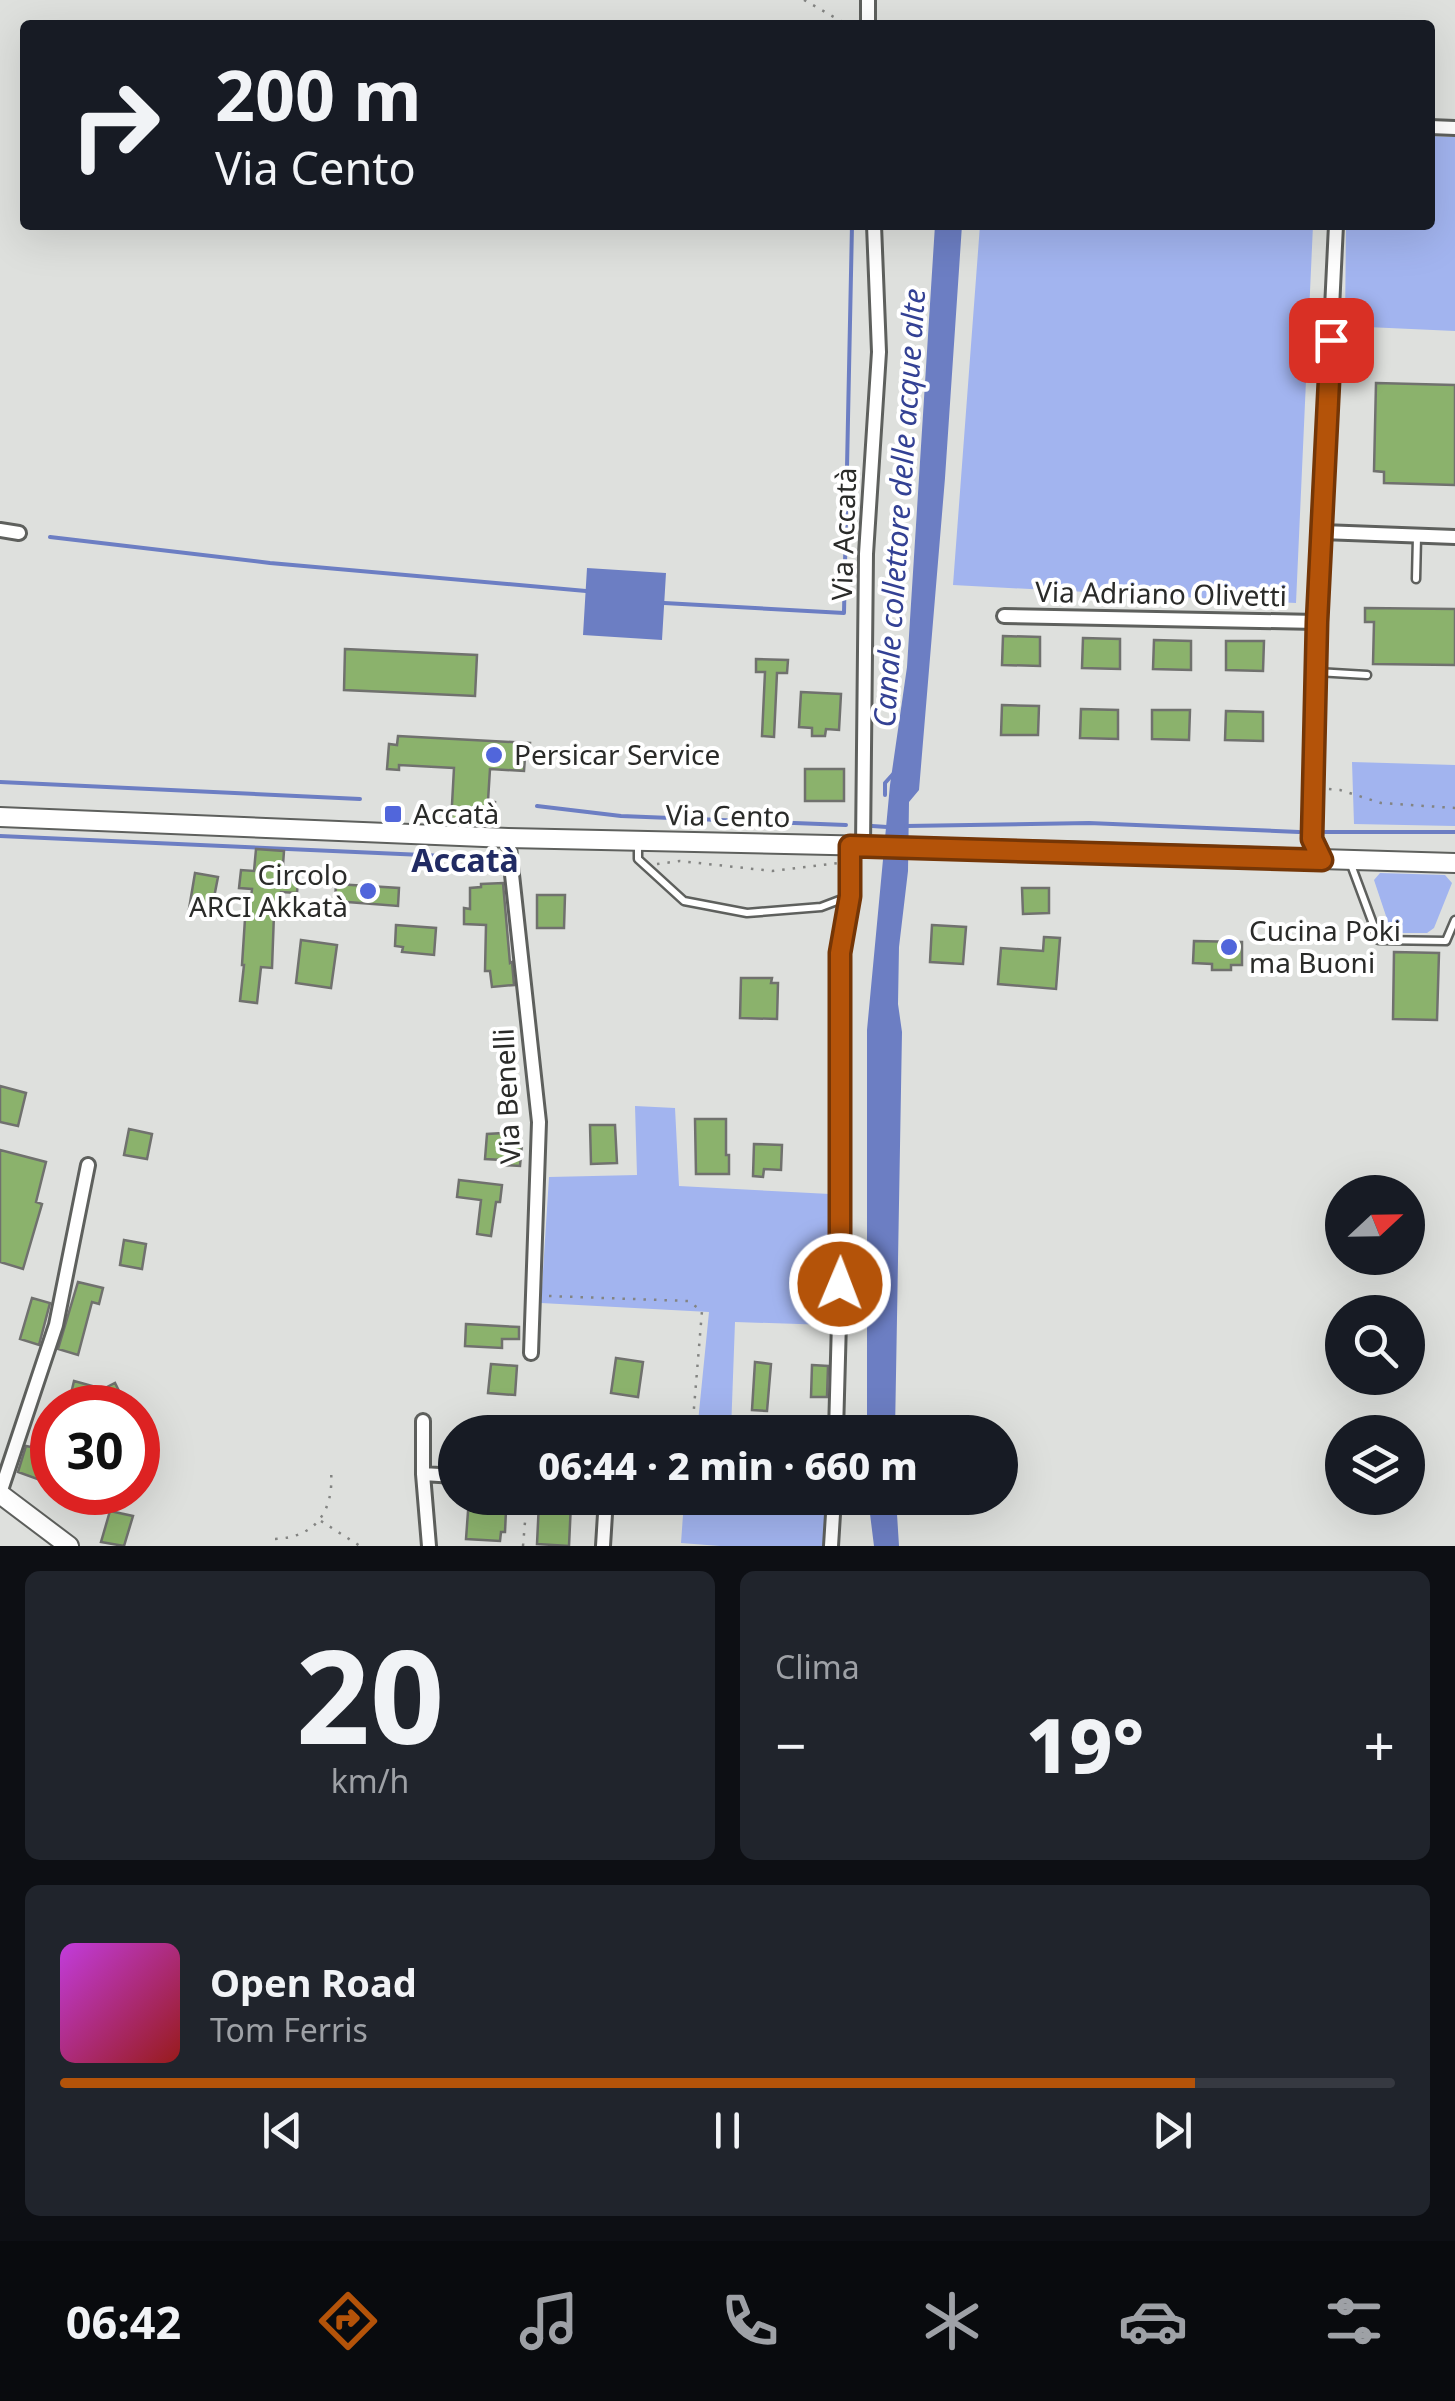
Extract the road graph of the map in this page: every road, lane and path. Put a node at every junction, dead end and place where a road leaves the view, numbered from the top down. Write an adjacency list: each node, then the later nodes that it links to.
1 (804, 0): 2 (path)
2 (839, 20)
3 (874, 230): 20 (street, Via Accatà)
4 (1336, 230): 6 (street)
5 (0, 530): 7 (street)
6 (1322, 532): 8 (street); 12 (street)
7 (19, 533)
8 (1417, 536): 9 (street); 10 (lane)
9 (1455, 537)
10 (1416, 579)
11 (1004, 616): 12 (street, Via Adriano Olivetti)
12 (1317, 622): 13 (street)
13 (1316, 672): 14 (lane); 15 (street)
14 (1367, 675)
15 (1313, 788): 16 (path); 21 (street)
16 (1455, 808)
17 (0, 817): 18 (main road, Via Cento)
18 (508, 838): 19 (main road, Via Cento); 28 (street, Via Benelli)
19 (638, 842): 20 (main road, Via Cento); 24 (lane)
20 (860, 850): 21 (main road, Via Cento); 24 (path); 25 (street, Via Accatà)
21 (1322, 860): 22 (main road, Via Cento)
22 (1350, 860): 23 (main road, Via Cento); 26 (lane)
23 (1455, 863)
24 (644, 865): 25 (lane)
25 (850, 896): 31 (street, Via Accatà)
26 (1455, 920)
27 (88, 1165): 36 (street)
28 (533, 1295): 29 (street, Via Benelli); 30 (path)
29 (531, 1353)
30 (693, 1415)
31 (836, 1415)
32 (424, 1421): 34 (street)
33 (332, 1471): 40 (path)
34 (423, 1474): 35 (street); 44 (street)
35 (438, 1475)
36 (0, 1493): 42 (main road)
37 (525, 1515): 45 (path)
38 (605, 1515): 46 (street)
39 (833, 1515): 47 (street)
40 (320, 1520): 41 (path); 43 (path)
41 (275, 1539)
42 (69, 1546)
43 (360, 1546)
44 (429, 1546)
45 (523, 1546)
46 (603, 1546)
47 (831, 1546)

